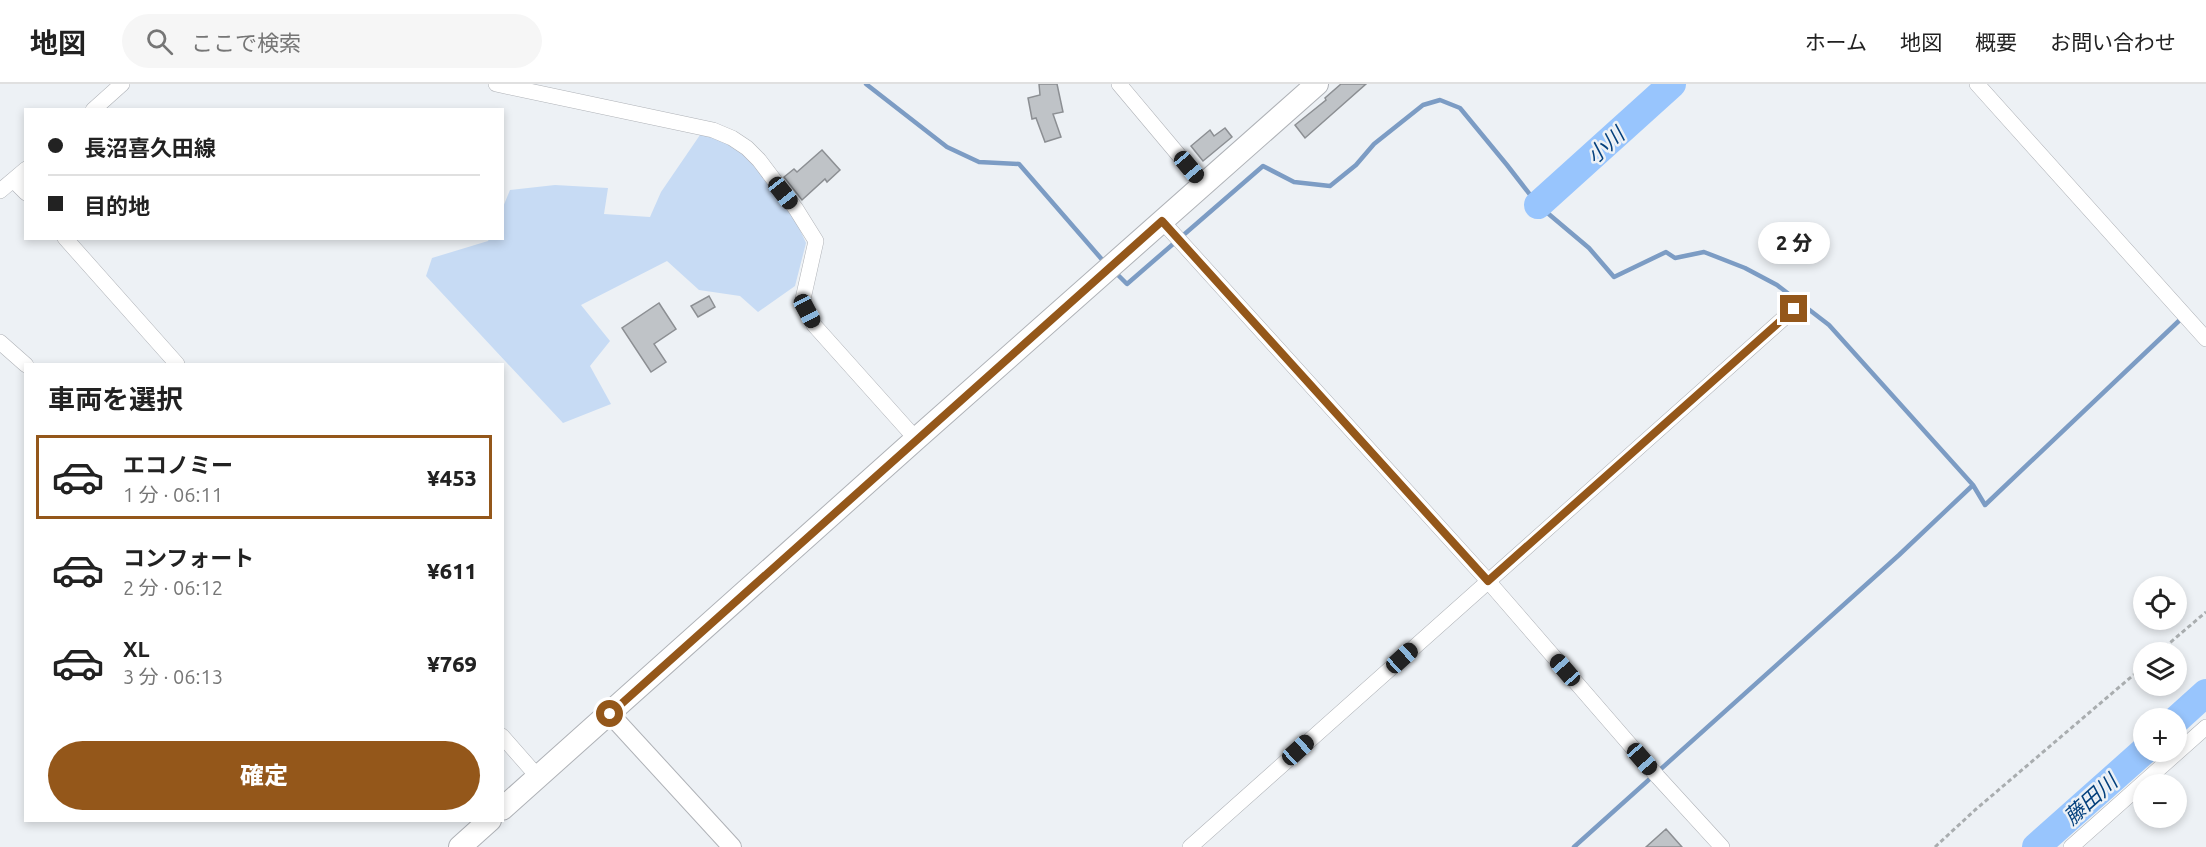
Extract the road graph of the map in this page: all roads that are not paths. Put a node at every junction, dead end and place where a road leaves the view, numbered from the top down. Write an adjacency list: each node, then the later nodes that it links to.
1 (122, 84): 6 (street)
2 (496, 84): 19 (street)
3 (1119, 84): 9 (street)
4 (1317, 84): 9 (main road)
5 (1977, 84): 15 (street)
6 (95, 108)
7 (24, 171): 8 (street)
8 (13, 180): 10 (street); 11 (street)
9 (1203, 184): 12 (main road)
10 (0, 191)
11 (24, 192)
12 (1162, 221): 19 (main road); 20 (street)
13 (67, 240): 18 (street)
14 (1794, 309): 20 (street)
15 (2206, 339)
16 (0, 342): 17 (street)
17 (24, 363)
18 (176, 363)
19 (915, 439): 21 (main road)
20 (1488, 581): 29 (street); 30 (street)
21 (610, 714): 24 (main road); 28 (street)
22 (2206, 727): 31 (street)
23 (504, 738): 24 (street)
24 (538, 777): 25 (main road)
25 (504, 807)
26 (488, 822): 27 (main road)
27 (460, 847)
28 (732, 847)
29 (1190, 847)
30 (1722, 847)
31 (2072, 847)

